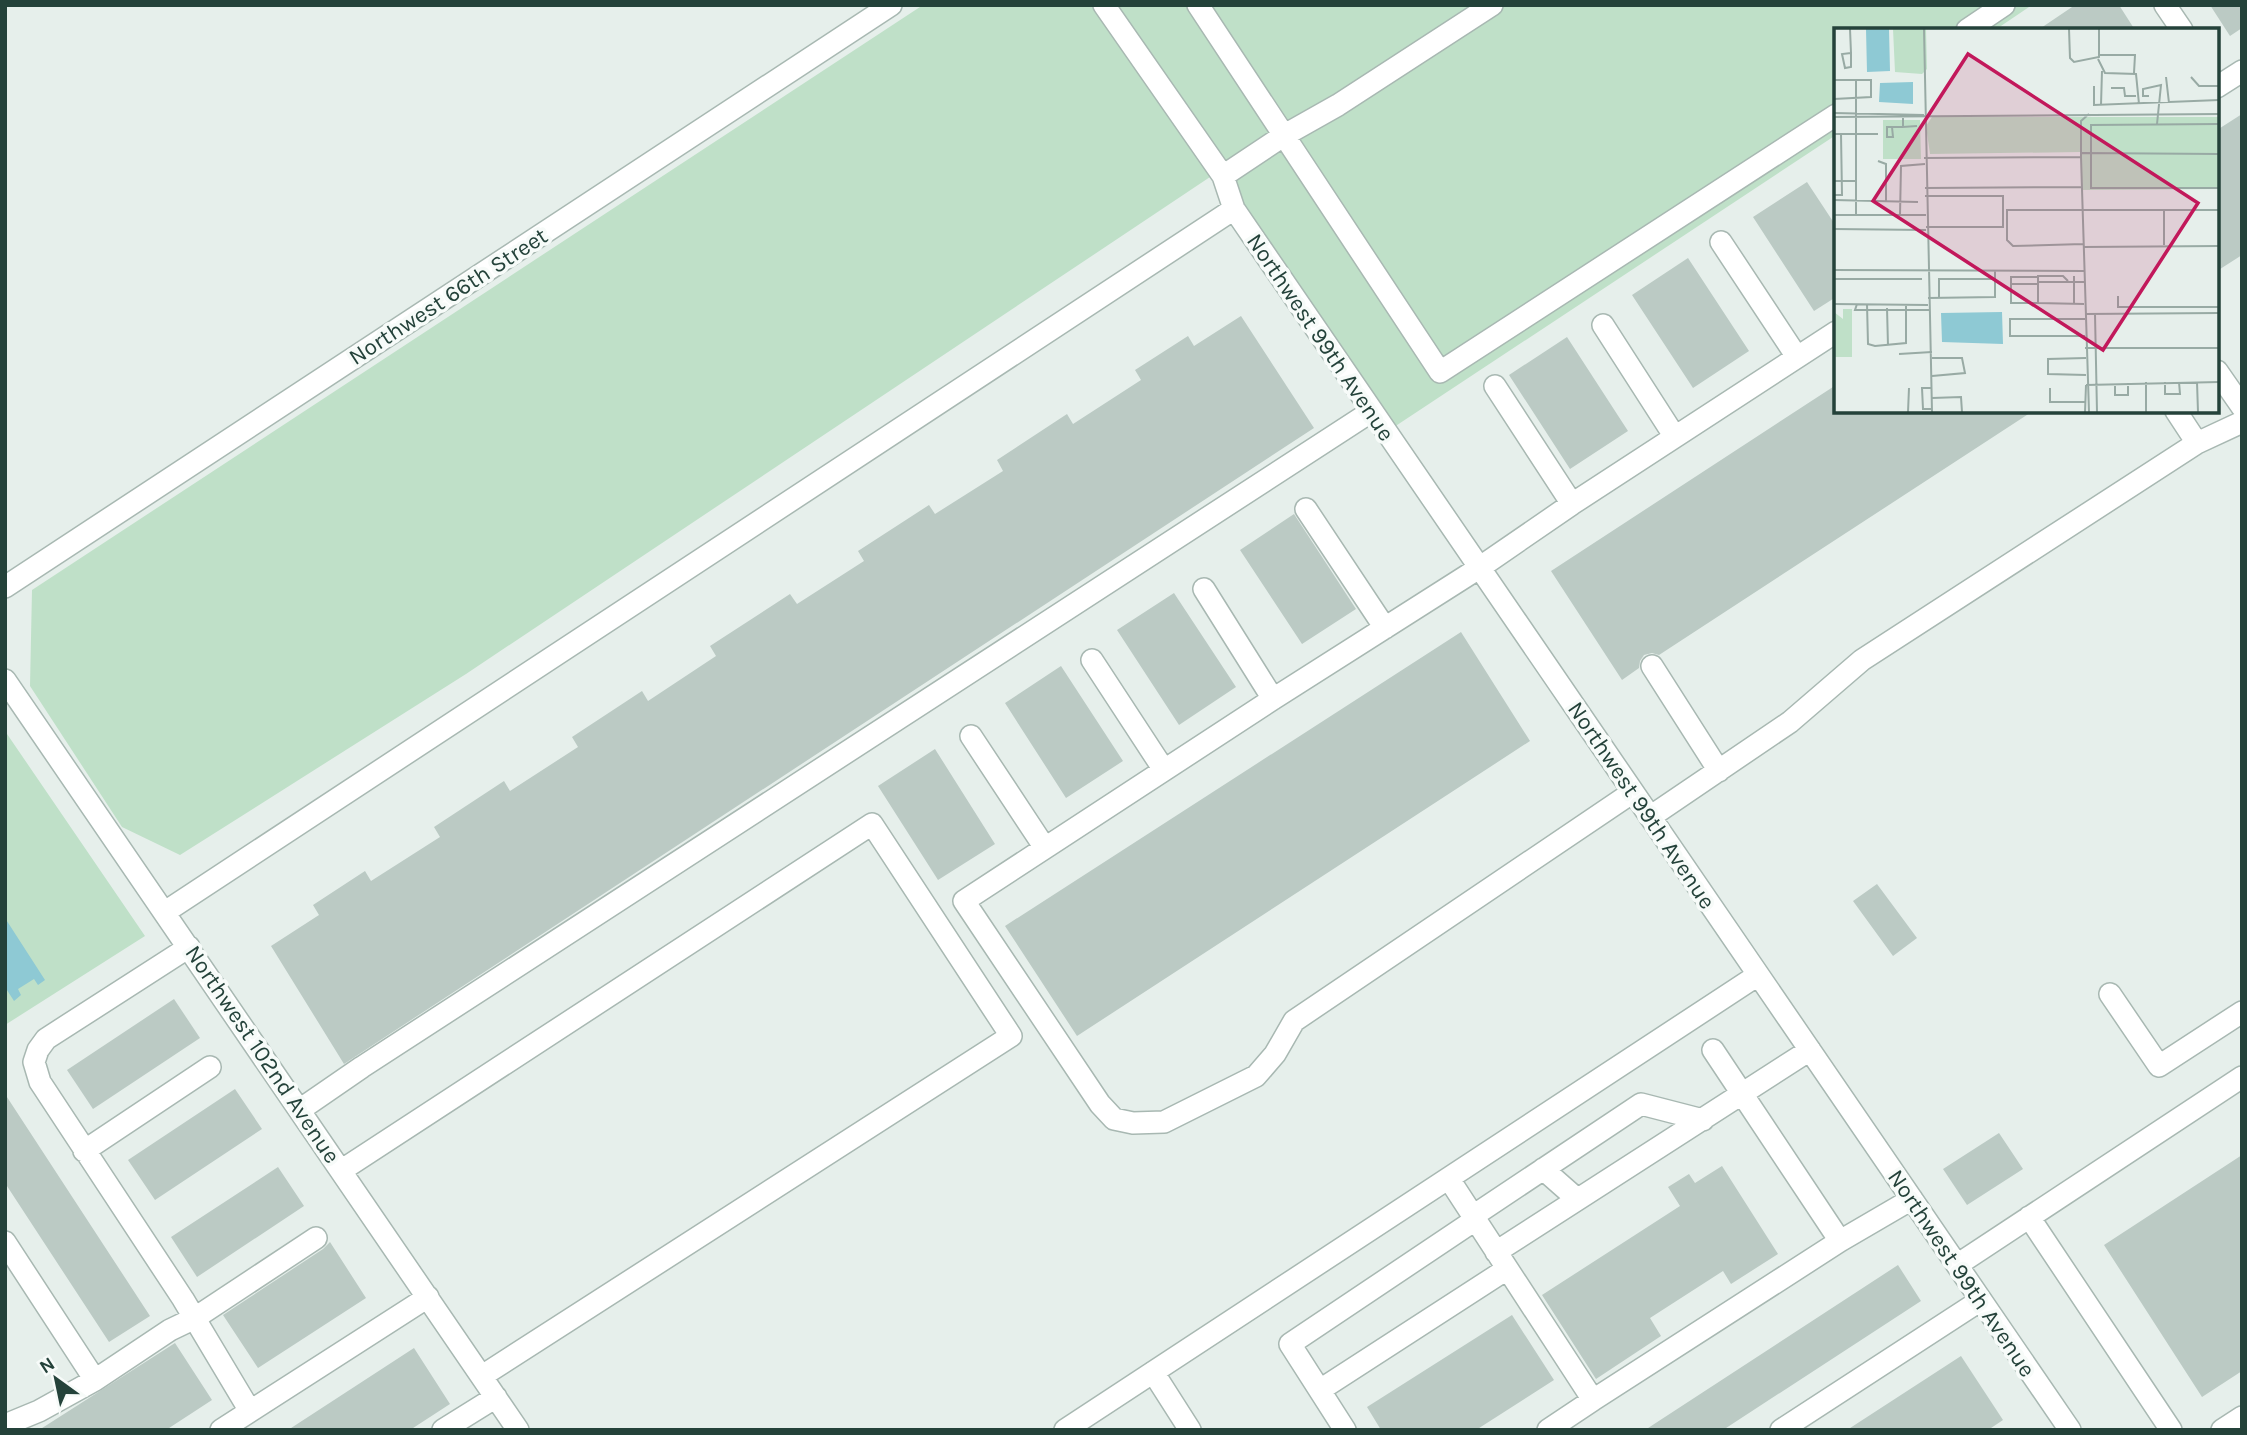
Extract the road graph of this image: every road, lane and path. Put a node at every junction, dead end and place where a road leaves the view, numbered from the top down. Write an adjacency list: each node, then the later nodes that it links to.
1 (891, 5): 30 (street, Northwest 66th Street)
2 (1104, 5): 13 (street, Northwest 99th Avenue)
3 (1198, 5): 12 (street)
4 (1492, 5): 12 (street)
5 (2004, 5): 7 (street)
6 (2165, 5): 8 (street)
7 (1969, 28)
8 (2181, 28)
9 (2242, 71): 10 (street)
10 (2219, 84)
11 (1834, 116): 12 (street)
12 (1283, 135): 13 (street)
13 (1223, 176): 14 (street, Northwest 99th Avenue)
14 (1234, 209): 22 (street, Northwest 99th Avenue); 43 (street)
15 (1721, 243): 18 (street)
16 (1603, 325): 25 (street)
17 (1834, 333): 18 (street)
18 (1797, 357): 25 (street)
19 (2219, 374): 21 (street)
20 (1495, 386): 27 (street)
21 (2242, 407)
22 (1371, 411): 29 (street, Northwest 99th Avenue); 53 (street)
23 (2177, 413): 26 (street)
24 (2242, 422): 26 (street)
25 (1675, 437): 27 (street)
26 (2197, 443): 39 (street)
27 (1572, 504): 29 (street)
28 (1306, 509): 32 (street)
29 (1479, 568): 32 (street); 40 (street, Northwest 99th Avenue)
30 (5, 587)
31 (1204, 589): 36 (street)
32 (1385, 628): 36 (street)
33 (1092, 660): 38 (street)
34 (1652, 666): 39 (street)
35 (5, 680): 43 (street, Northwest 102nd Avenue)
36 (1273, 699): 38 (street)
37 (971, 736): 42 (street)
38 (1164, 770): 42 (street)
39 (1718, 771): 41 (street)
40 (1633, 792): 41 (street, Northwest 99th Avenue); 42 (street)
41 (1650, 817): 45 (street, Northwest 99th Avenue)
42 (1045, 848)
43 (165, 912): 44 (street, Northwest 102nd Avenue)
44 (189, 947): 53 (street, Northwest 102nd Avenue); 55 (street)
45 (1758, 975): 49 (street, Northwest 99th Avenue); 58 (street)
46 (2110, 995): 47 (street)
47 (2242, 1012)
48 (1713, 1050): 52 (street)
49 (1810, 1051): 52 (street); 60 (street, Northwest 99th Avenue)
50 (210, 1067): 55 (street)
51 (2242, 1077): 61 (street)
52 (1743, 1094): 54 (street); 64 (street)
53 (301, 1109): 57 (street, Northwest 102nd Avenue)
54 (1703, 1120): 56 (street); 59 (street)
55 (84, 1151): 70 (street)
56 (1544, 1169): 59 (street); 62 (street)
57 (342, 1170): 68 (street, Northwest 102nd Avenue); 72 (street)
58 (1449, 1179): 62 (street); 71 (street)
59 (1577, 1199): 66 (street)
60 (1912, 1199): 64 (street); 67 (street, Northwest 99th Avenue)
61 (2029, 1217): 67 (street); 89 (street)
62 (1474, 1218): 66 (street); 74 (street)
63 (316, 1238): 70 (street)
64 (1840, 1241): 76 (street)
65 (5, 1242): 73 (street)
66 (1502, 1261): 74 (street); 76 (street)
67 (1957, 1265): 69 (street, Northwest 99th Avenue)
68 (428, 1297): 72 (street, Northwest 102nd Avenue); 77 (street)
69 (1981, 1300): 80 (street, Northwest 99th Avenue); 88 (street)
70 (195, 1318): 73 (street); 77 (street)
71 (1153, 1373): 81 (street); 85 (street)
72 (482, 1376): 75 (street, Northwest 102nd Avenue)
73 (95, 1380): 79 (street)
74 (1320, 1390): 86 (street)
75 (496, 1397): 83 (street); 84 (street, Northwest 102nd Avenue)
76 (1593, 1401): 87 (street)
77 (250, 1411): 82 (street)
78 (2242, 1417): 90 (street)
79 (5, 1425)
80 (2059, 1426)
81 (1185, 1428)
82 (221, 1430)
83 (443, 1430)
84 (518, 1430)
85 (1065, 1430)
86 (1345, 1430)
87 (1548, 1430)
88 (1781, 1430)
89 (2171, 1430)
90 (2222, 1430)

